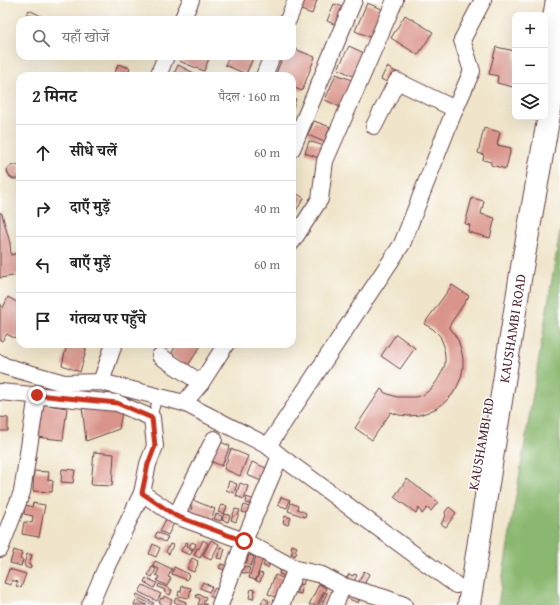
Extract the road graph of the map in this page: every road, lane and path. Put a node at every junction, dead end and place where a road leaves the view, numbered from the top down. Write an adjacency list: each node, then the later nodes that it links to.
1 (191, 0): 7 (street)
2 (296, 0): 8 (street)
3 (354, 0): 18 (street)
4 (395, 0): 19 (street)
5 (483, 0): 15 (street)
6 (557, 0): 9 (main road)
7 (184, 16)
8 (290, 16)
9 (548, 51)
10 (560, 53): 46 (main road, KAUSHAMBI ROAD)
11 (164, 60): 13 (street)
12 (270, 60): 14 (street)
13 (160, 72)
14 (266, 72)
15 (455, 109): 17 (street); 32 (street)
16 (536, 120): 39 (main road, KAUSHAMBI RD)
17 (374, 126)
18 (296, 139)
19 (296, 236)
20 (113, 348): 24 (street)
21 (223, 348): 25 (street)
22 (160, 356): 25 (street)
23 (0, 363): 24 (street)
24 (101, 382): 28 (street)
25 (201, 383): 29 (street)
26 (0, 392): 27 (street)
27 (37, 395): 30 (street); 36 (street)
28 (158, 396): 29 (street); 30 (lane)
29 (184, 402): 32 (street)
30 (152, 418): 33 (street)
31 (214, 439): 34 (street)
32 (274, 451): 35 (street); 39 (street)
33 (142, 493): 34 (street); 41 (street)
34 (176, 516): 35 (street)
35 (244, 541): 37 (street); 42 (street)
36 (0, 549)
37 (296, 569): 38 (street); 43 (street)
38 (343, 586): 40 (street); 44 (street)
39 (455, 595)
40 (383, 601): 45 (street)
41 (90, 605)
42 (220, 605)
43 (281, 605)
44 (335, 605)
45 (404, 605)
46 (469, 605)

